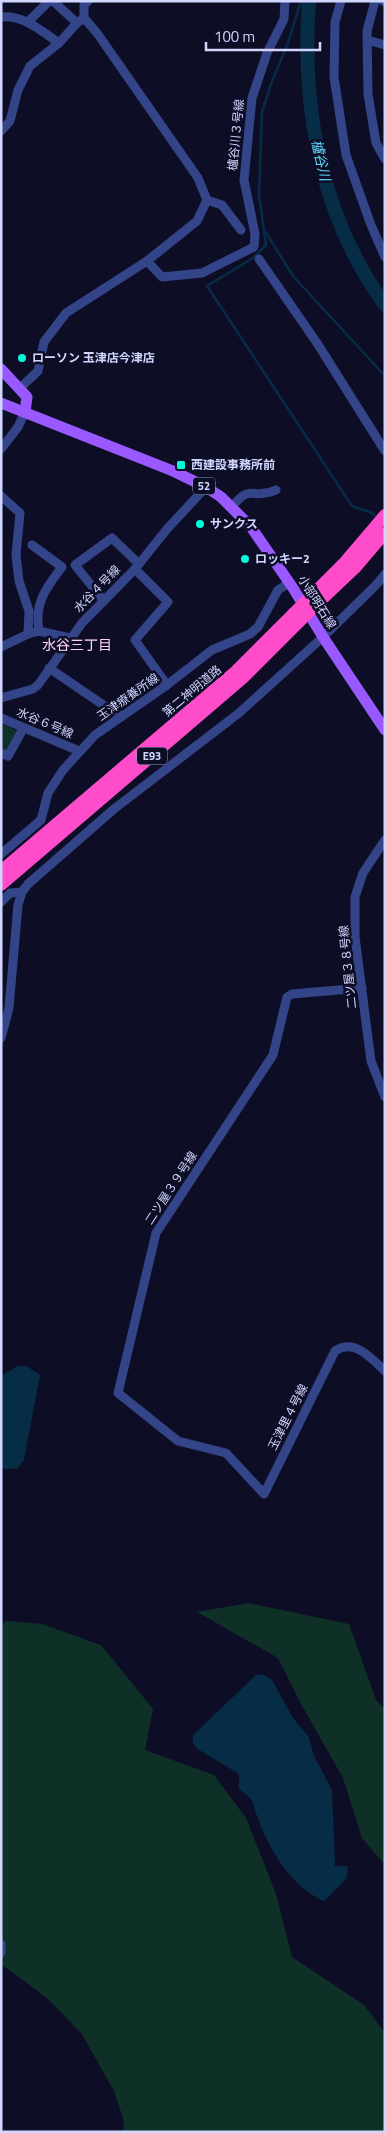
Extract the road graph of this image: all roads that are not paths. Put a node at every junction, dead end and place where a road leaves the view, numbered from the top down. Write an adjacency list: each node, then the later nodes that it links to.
1 (51, 1): 7 (street); 8 (street)
2 (286, 1): 18 (street, 櫨谷川３号線)
3 (341, 1): 16 (street)
4 (375, 1): 9 (street)
5 (84, 3): 7 (street)
6 (1, 17): 8 (street)
7 (80, 21): 10 (street); 14 (street)
8 (28, 22): 10 (street)
9 (367, 40): 11 (street); 13 (street)
10 (59, 43): 12 (street)
11 (385, 45)
12 (1, 131)
13 (384, 154)
14 (207, 200): 15 (street); 18 (street)
15 (241, 230)
16 (385, 257)
17 (259, 258): 24 (street)
18 (147, 261): 20 (street)
19 (1, 369): 20 (main road)
20 (20, 388): 22 (main road)
21 (1, 403): 22 (main road, 小部明石線 / 52)
22 (25, 412): 23 (street); 25 (main road, 小部明石線 / 52)
23 (1, 449)
24 (385, 451)
25 (206, 486): 28 (main road, 小部明石線 / 52); 32 (street, 水谷４号線)
26 (276, 490): 28 (street)
27 (1, 496): 38 (street)
28 (232, 507): 34 (main road, 小部明石線 / 52)
29 (385, 515): 30 (highway, 第二神明道路 / E93)
30 (382, 531): 36 (highway, 第二神明道路 / E93, bridge)
31 (32, 545): 37 (street)
32 (137, 566): 35 (street, 水谷４号線); 35 (street); 43 (street)
33 (385, 574): 39 (street)
34 (289, 583): 39 (main road, 小部明石線 / 52); 43 (street, 玉津療養所線)
35 (103, 600): 40 (street, 水谷４号線)
36 (297, 618): 54 (highway, 第二神明道路 / E93); 55 (highway, 第二神明道路 / E93)
37 (40, 631): 38 (street); 40 (street)
38 (28, 634): 41 (street)
39 (323, 637): 48 (main road, 小部明石線 / 52); 56 (street)
40 (70, 638): 42 (street, 水谷４号線)
41 (1, 647)
42 (49, 668): 44 (street, 水谷４号線); 45 (street)
43 (167, 685): 45 (street, 玉津療養所線)
44 (1, 698)
45 (122, 717): 49 (street, 玉津療養所線)
46 (1, 718): 47 (street, 水谷６号線)
47 (23, 728): 49 (street, 水谷６号線); 50 (street)
48 (385, 730)
49 (79, 751): 52 (street, 玉津療養所線)
50 (1, 753)
51 (385, 840): 58 (street, 二ツ屋３８号線)
52 (5, 845): 53 (street, 玉津療養所線)
53 (1, 854)
54 (1, 871)
55 (1, 885)
56 (22, 892): 57 (street); 59 (street)
57 (1, 902)
58 (362, 988): 60 (street, 二ツ屋３８号線); 62 (street, 二ツ屋３９号線)
59 (1, 1038)
60 (385, 1097)
61 (385, 1371): 62 (street, 玉津里４号線)
62 (264, 1494)
63 (1, 1946): 64 (street)
64 (1, 1953)

